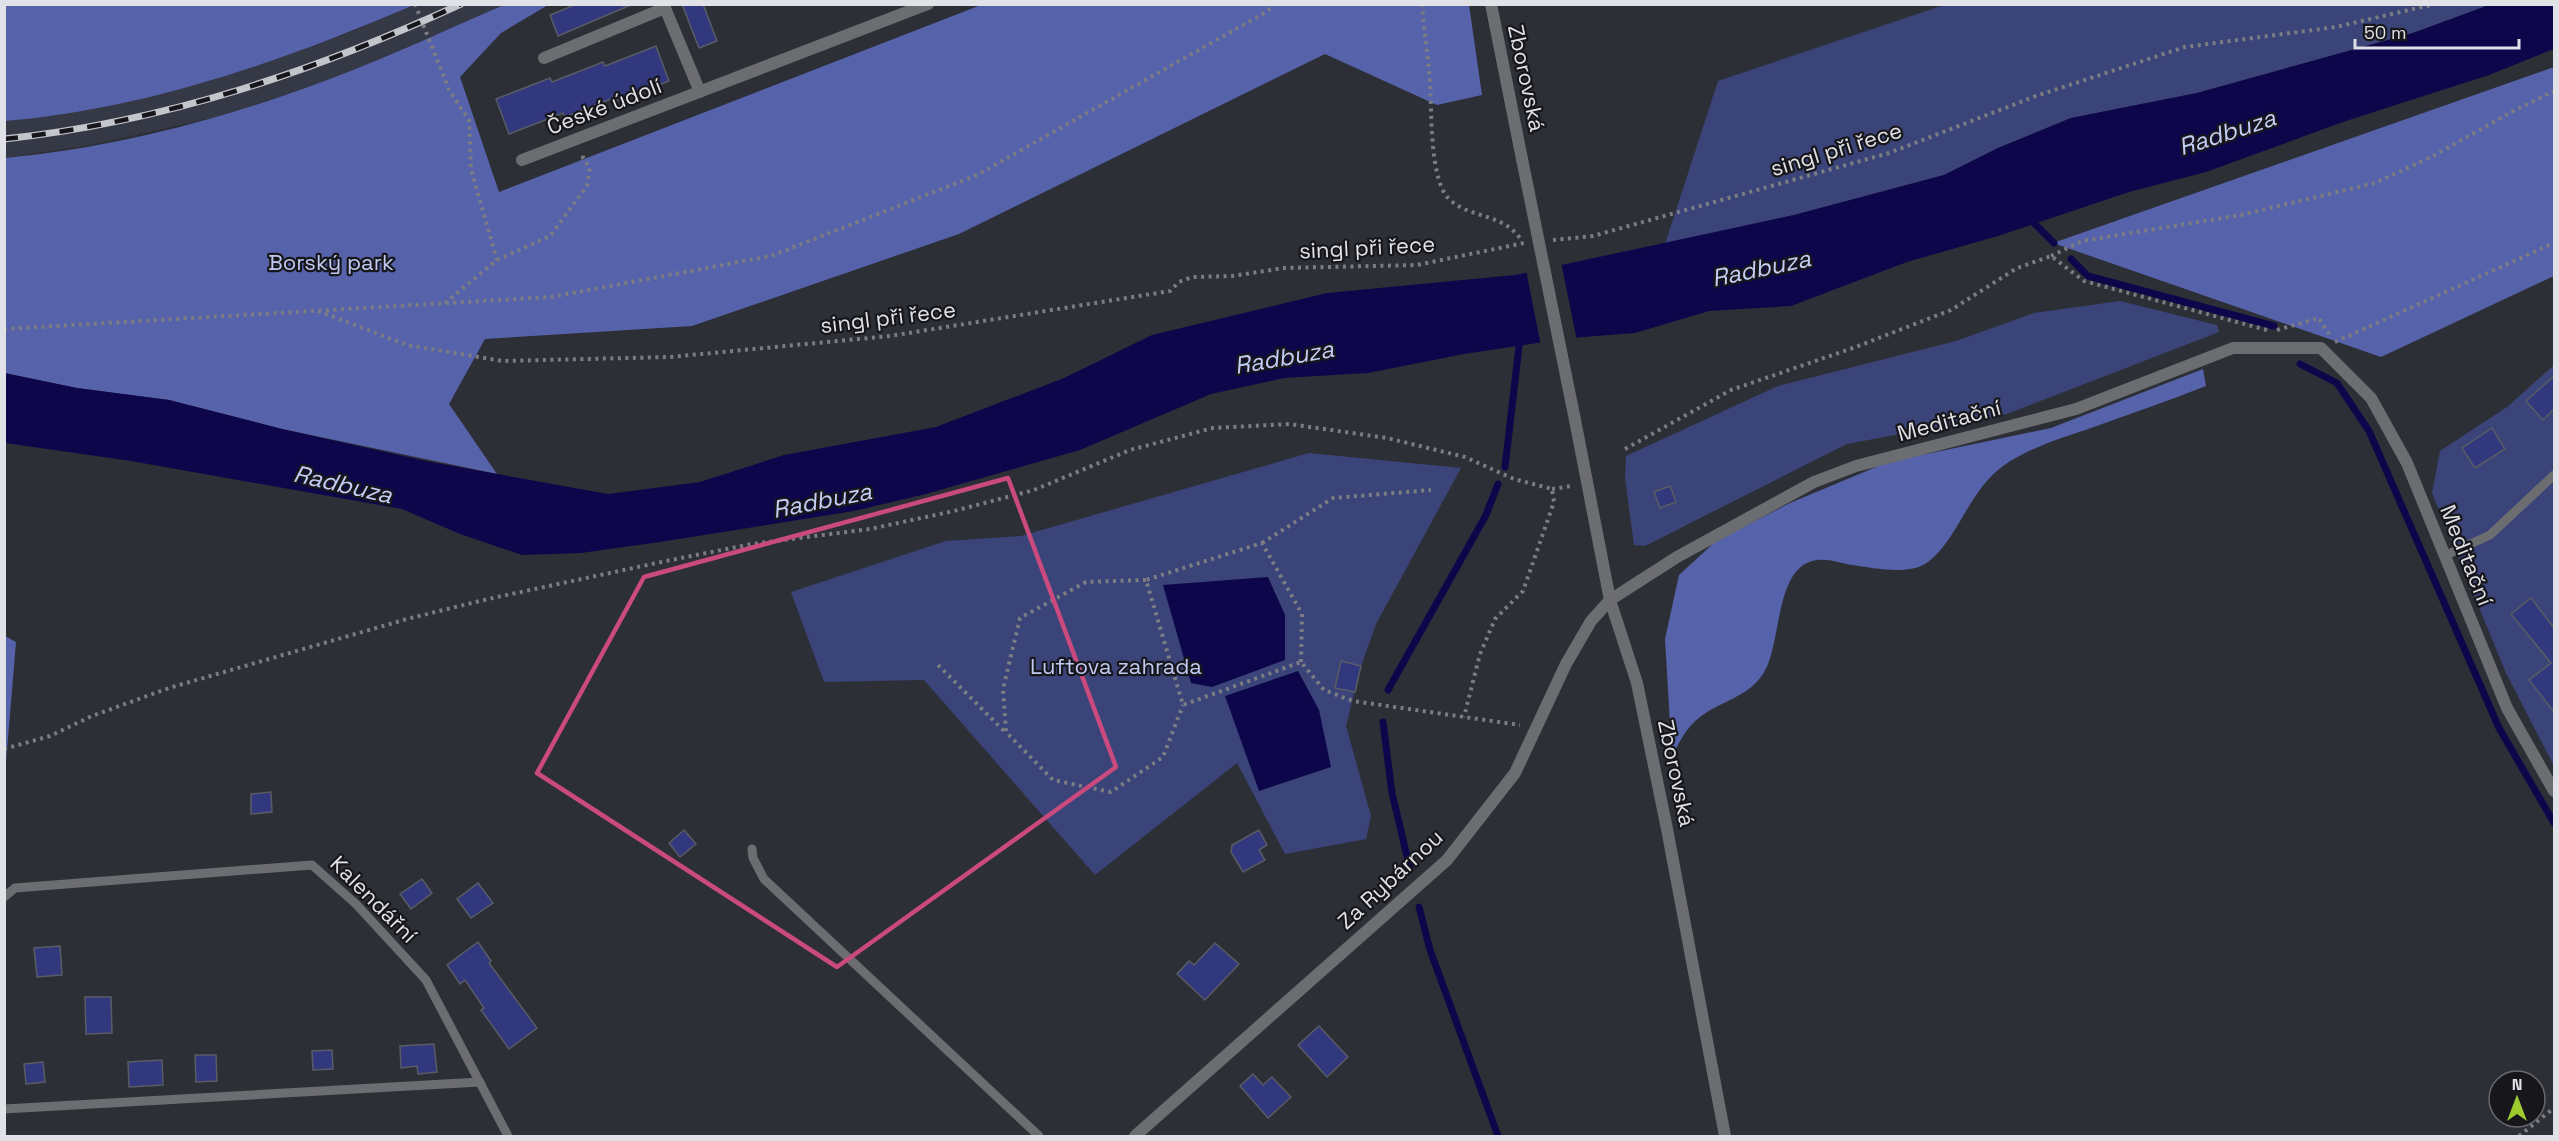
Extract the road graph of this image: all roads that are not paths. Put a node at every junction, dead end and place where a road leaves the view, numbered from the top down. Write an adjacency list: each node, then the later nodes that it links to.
1 (928, 4): 4 (street, České údolí)
2 (1491, 4): 8 (street, Zborovská, bridge)
3 (543, 58): 4 (street, České údolí)
4 (700, 92): 5 (street, České údolí)
5 (522, 160)
6 (2554, 475): 7 (lane)
7 (2444, 556): 8 (street, Meditační); 9 (street, Meditační)
8 (1610, 600): 16 (street, Za Rybárnou); 17 (street, Zborovská)
9 (2554, 791)
10 (752, 849): 15 (lane)
11 (4, 897): 12 (lane, Kalendářní)
12 (480, 1082): 13 (lane); 14 (lane, Kalendářní)
13 (4, 1109)
14 (508, 1137)
15 (1039, 1137)
16 (1135, 1137)
17 (1725, 1137)

